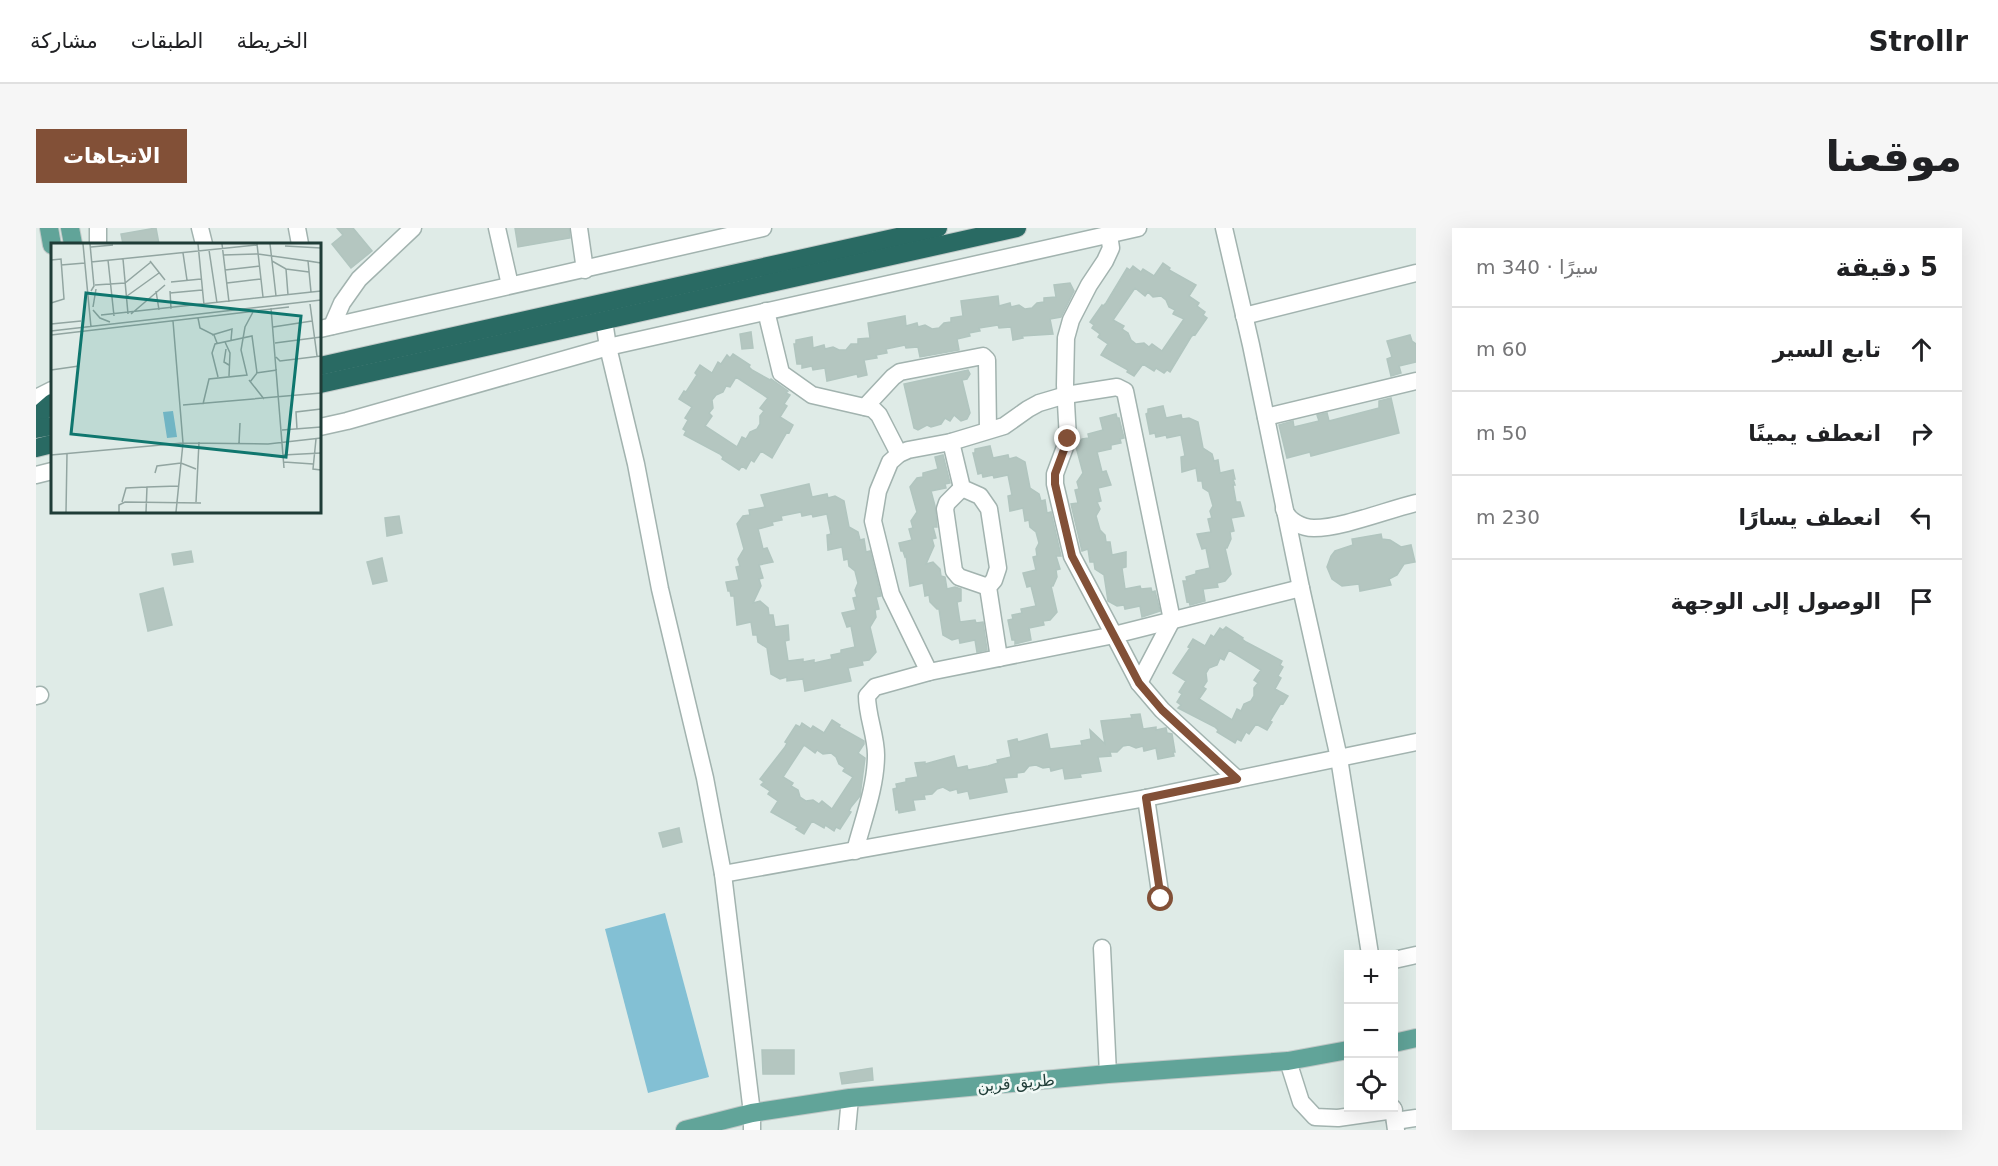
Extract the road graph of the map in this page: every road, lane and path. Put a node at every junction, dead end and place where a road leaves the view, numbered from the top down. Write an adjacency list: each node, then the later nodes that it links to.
1 (49, 228): 14 (main road)
2 (69, 228): 15 (main road)
3 (200, 228): 16 (street)
4 (297, 228): 17 (street)
5 (413, 228): 24 (street)
6 (497, 228): 20 (street)
7 (579, 228): 18 (street)
8 (763, 228): 18 (street)
9 (938, 228): 26 (highway)
10 (1017, 228): 23 (highway)
11 (1138, 228): 13 (street)
12 (1224, 228): 22 (street)
13 (1108, 235): 21 (street); 30 (street)
14 (52, 243)
15 (73, 243)
16 (204, 243)
17 (300, 243)
18 (585, 270): 20 (street)
19 (1416, 273): 22 (street)
20 (510, 285): 24 (street)
21 (766, 311): 25 (street); 33 (street)
22 (1244, 315): 35 (street)
23 (604, 321): 25 (street); 28 (highway)
24 (326, 328)
25 (608, 347): 37 (street); 61 (street)
26 (321, 366)
27 (1416, 381): 35 (street)
28 (321, 384)
29 (51, 390): 31 (street)
30 (1066, 395): 39 (street); 51 (street); 52 (street)
31 (36, 398)
32 (51, 404): 34 (highway)
33 (865, 407): 39 (street); 43 (street)
34 (36, 417)
35 (1266, 417): 48 (street)
36 (51, 426): 38 (highway)
37 (321, 427)
38 (36, 429)
39 (988, 430): 40 (street)
40 (951, 442): 43 (street); 46 (street)
41 (51, 444): 42 (highway)
42 (36, 448)
43 (899, 454): 54 (street)
44 (51, 471): 45 (street)
45 (36, 475)
46 (962, 488): 49 (street); 49 (street)
47 (1416, 503): 48 (street)
48 (1283, 505): 50 (street)
49 (988, 587): 53 (street)
50 (1301, 588): 51 (street); 57 (street)
51 (1172, 620): 52 (street); 55 (street)
52 (1114, 635): 53 (street); 55 (street)
53 (999, 658): 54 (street)
54 (929, 672): 60 (street)
55 (1139, 683): 58 (street)
56 (1416, 742): 57 (street)
57 (1339, 758): 58 (street); 64 (street)
58 (1237, 779): 59 (street)
59 (1146, 798): 60 (street); 62 (street)
60 (855, 851): 61 (street)
61 (723, 874): 75 (street)
62 (1161, 899)
63 (1102, 948): 71 (street)
64 (1369, 950)
65 (1416, 956): 66 (street)
66 (1398, 959)
67 (1416, 1038): 68 (main road)
68 (1398, 1042)
69 (1344, 1051): 70 (main road, طريق قرين)
70 (1288, 1060): 71 (main road, طريق قرين); 73 (street)
71 (1108, 1074): 72 (main road, طريق قرين)
72 (850, 1098): 75 (main road, طريق قرين); 77 (street)
73 (1395, 1117): 74 (street)
74 (1416, 1118)
75 (752, 1121): 76 (main road, طريق قرين)
76 (685, 1130)
77 (847, 1130)

